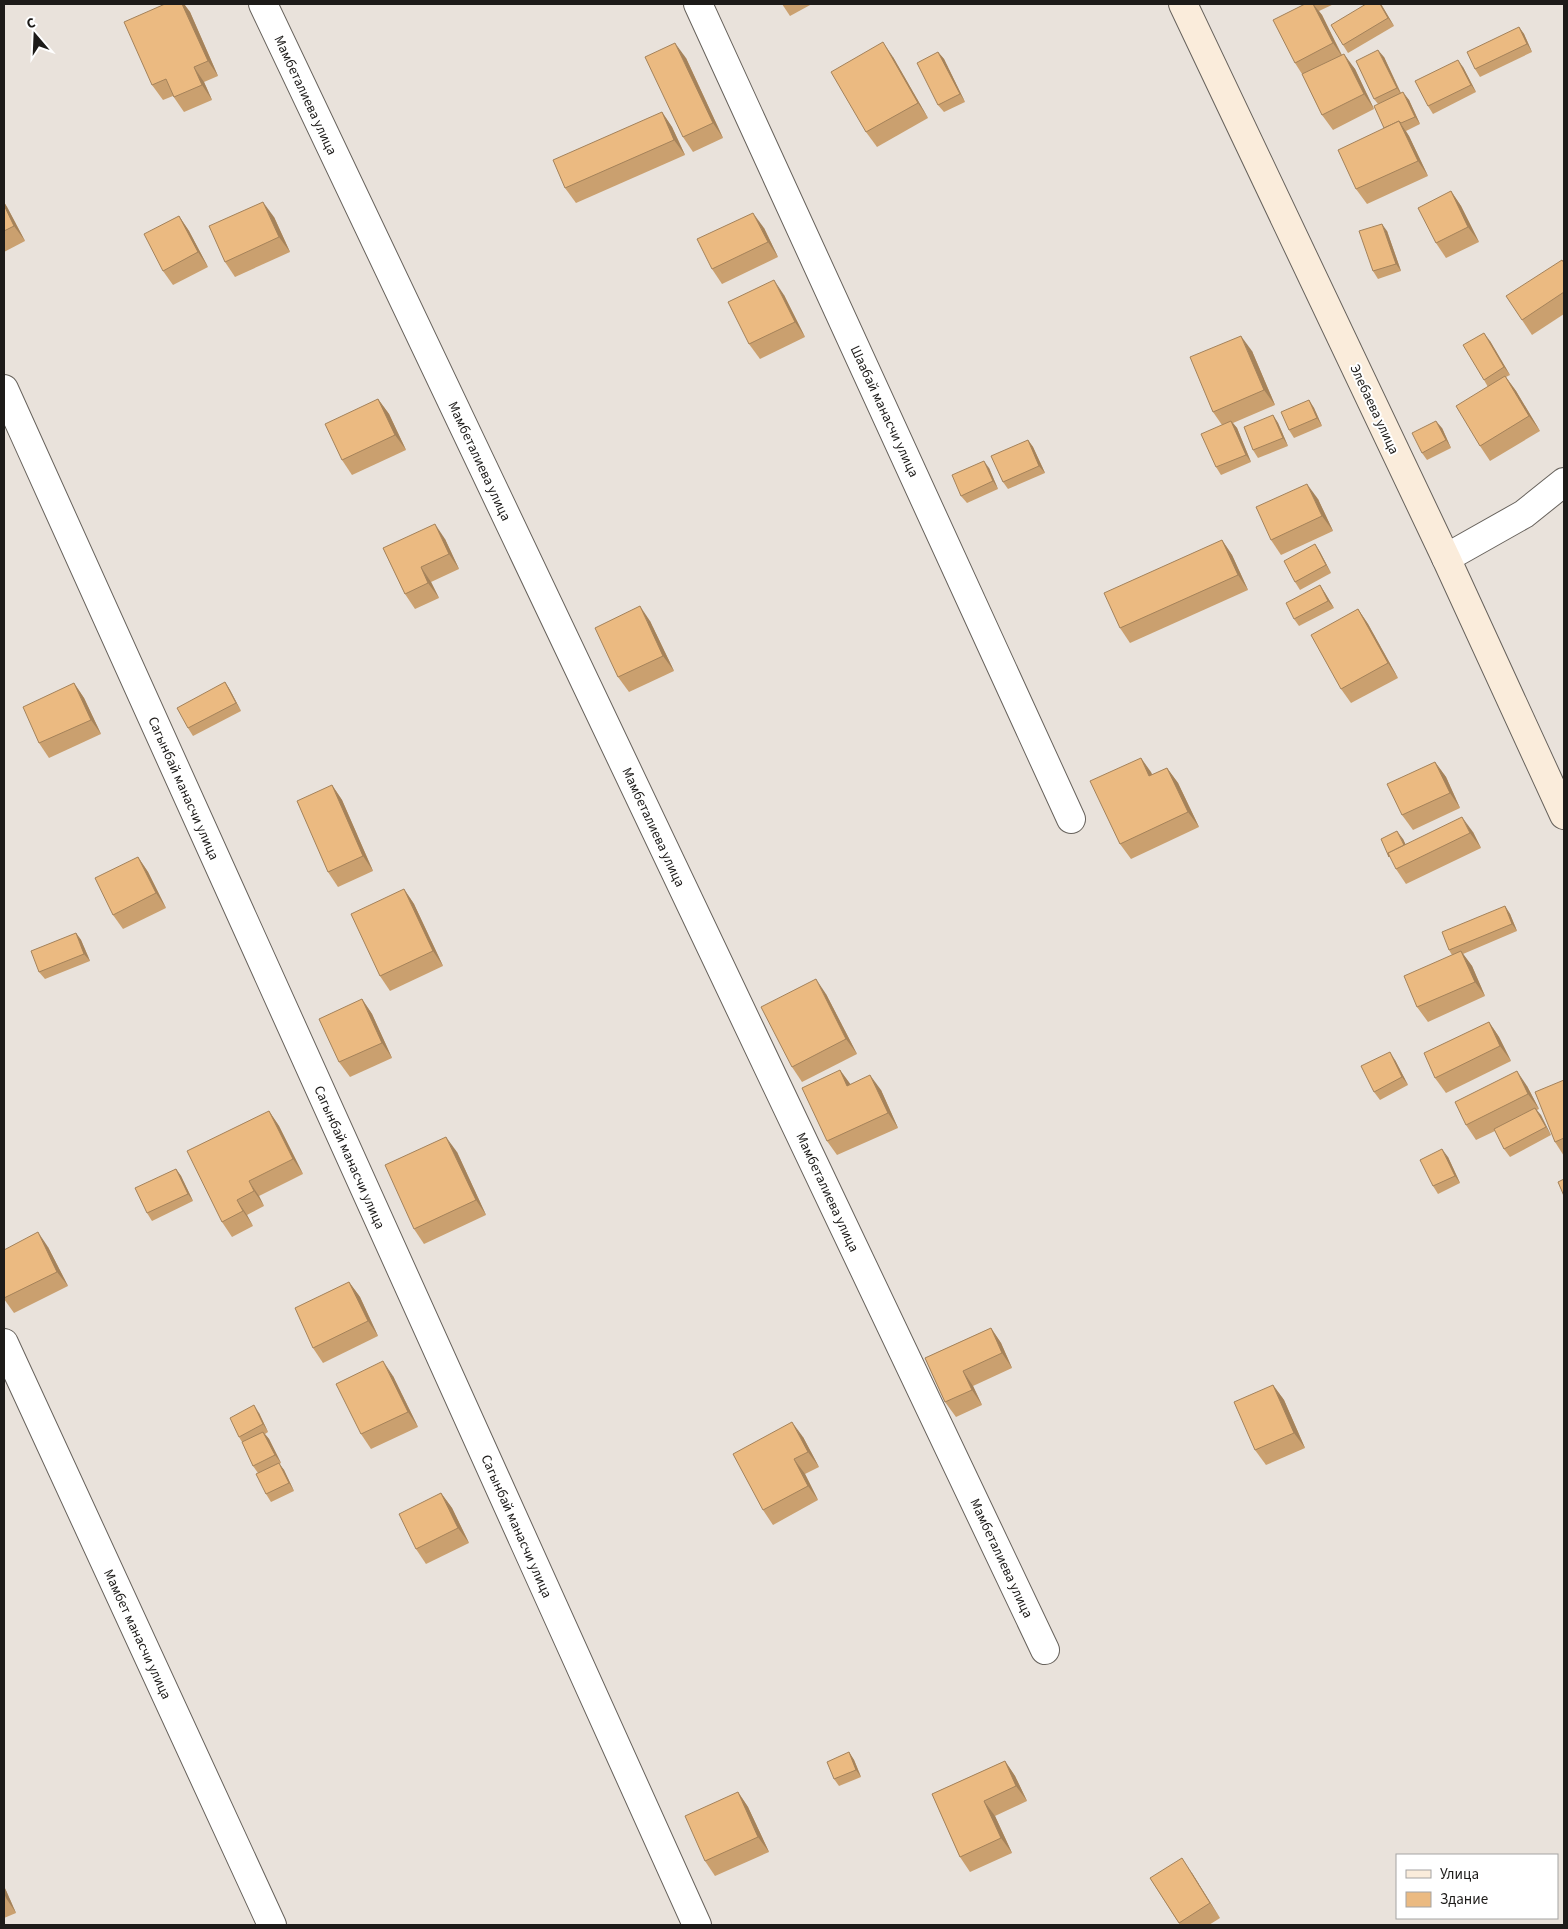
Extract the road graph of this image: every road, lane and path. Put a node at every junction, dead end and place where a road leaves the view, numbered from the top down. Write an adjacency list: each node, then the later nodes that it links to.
1 (263, 4): 10 (street, Мамбеталиева улица)
2 (698, 4): 8 (street, Шаабай манасчи улица)
3 (1183, 4): 6 (street, Элебаева улица)
4 (4, 389): 12 (street, Сагынбай манасчи улица)
5 (1564, 482): 6 (street)
6 (1446, 558): 7 (street, Элебаева улица)
7 (1564, 815)
8 (1071, 819)
9 (4, 1343): 11 (street, Мамбет манасчи улица)
10 (1045, 1650)
11 (272, 1925)
12 (697, 1925)

